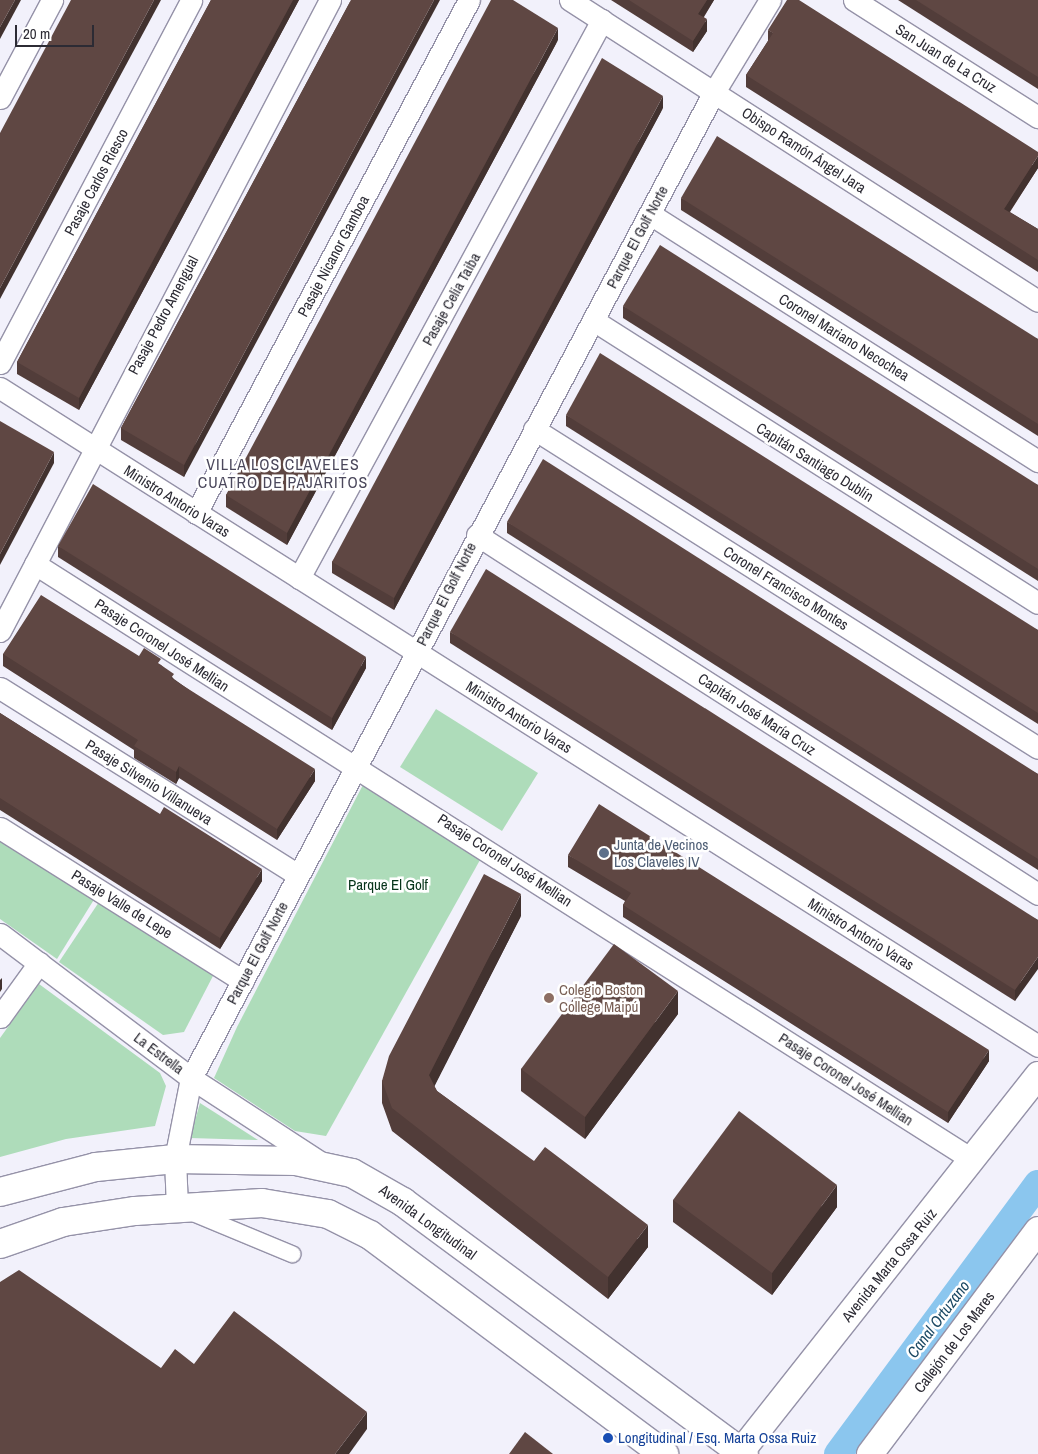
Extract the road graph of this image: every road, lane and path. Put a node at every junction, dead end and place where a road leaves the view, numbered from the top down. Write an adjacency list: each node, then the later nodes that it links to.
1 (52, 0): 10 (street)
2 (191, 0): 15 (street, Pasaje Carlos Riesco)
3 (330, 0): 18 (street, Pasaje Pedro Amengual)
4 (469, 0): 20 (street, Pasaje Nicanor Gamboa)
5 (570, 0): 8 (street, Obispo Ramón Ángel Jara)
6 (770, 0): 9 (street, Parque El Golf Norte)
7 (854, 0): 11 (street, San Juan de La Cruz)
8 (602, 20): 9 (street, Obispo Ramón Ángel Jara); 23 (street, Pasaje Celia Taiba)
9 (714, 92): 12 (street, Parque El Golf Norte); 13 (street, Obispo Ramón Ángel Jara)
10 (0, 98)
11 (1038, 117)
12 (650, 214): 14 (street, Parque El Golf Norte); 19 (street, Coronel Mariano Necochea)
13 (1038, 300)
14 (593, 320): 17 (street, Parque El Golf Norte); 24 (street, Capitán Santiago Dublín)
15 (0, 363)
16 (0, 388): 18 (street, Ministro Antorio Varas)
17 (534, 429): 21 (street, Parque El Golf Norte); 28 (street, Coronel Francisco Montes)
18 (93, 447): 20 (street, Ministro Antorio Varas); 22 (street, Pasaje Pedro Amengual)
19 (1038, 461)
20 (196, 513): 23 (street, Ministro Antorio Varas)
21 (477, 535): 26 (street, Parque El Golf Norte); 32 (street, Capitán José María Cruz)
22 (35, 564): 25 (street, Pasaje Pedro Amengual); 29 (street, Pasaje Coronel José Mellian)
23 (299, 578): 26 (street, Ministro Antorio Varas)
24 (1038, 603)
25 (0, 631)
26 (416, 652): 29 (street, Parque El Golf Norte); 37 (street, Ministro Antorio Varas)
27 (0, 688): 31 (street, Pasaje Silvenio Villanueva)
28 (1038, 748)
29 (355, 768): 31 (street, Parque El Golf Norte); 41 (street, Pasaje Coronel José Mellian)
30 (0, 828): 35 (street, Pasaje Valle de Lepe)
31 (298, 875): 35 (street, Parque El Golf Norte)
32 (1038, 894)
33 (0, 934): 34 (street, La Estrella)
34 (39, 963): 36 (street); 39 (street, La Estrella)
35 (243, 981): 39 (street, Parque El Golf Norte)
36 (0, 1017)
37 (1038, 1046)
38 (1038, 1075): 41 (street, Avenida Marta Ossa Ruiz)
39 (191, 1078): 40 (street, Parque El Golf Norte); 42 (street, La Estrella)
40 (175, 1159): 42 (main road, Avenida Longitudinal); 43 (main road, Avenida Longitudinal); 44 (street, Parque El Golf Norte)
41 (973, 1160): 48 (street, Avenida Marta Ossa Ruiz)
42 (324, 1165): 48 (main road, Avenida Longitudinal)
43 (0, 1192)
44 (177, 1207): 46 (main road); 47 (street); 49 (main road)
45 (1038, 1230): 50 (street, Callejón de Los Mares)
46 (0, 1244)
47 (292, 1254)
48 (741, 1453)
49 (664, 1454)
50 (870, 1454)

